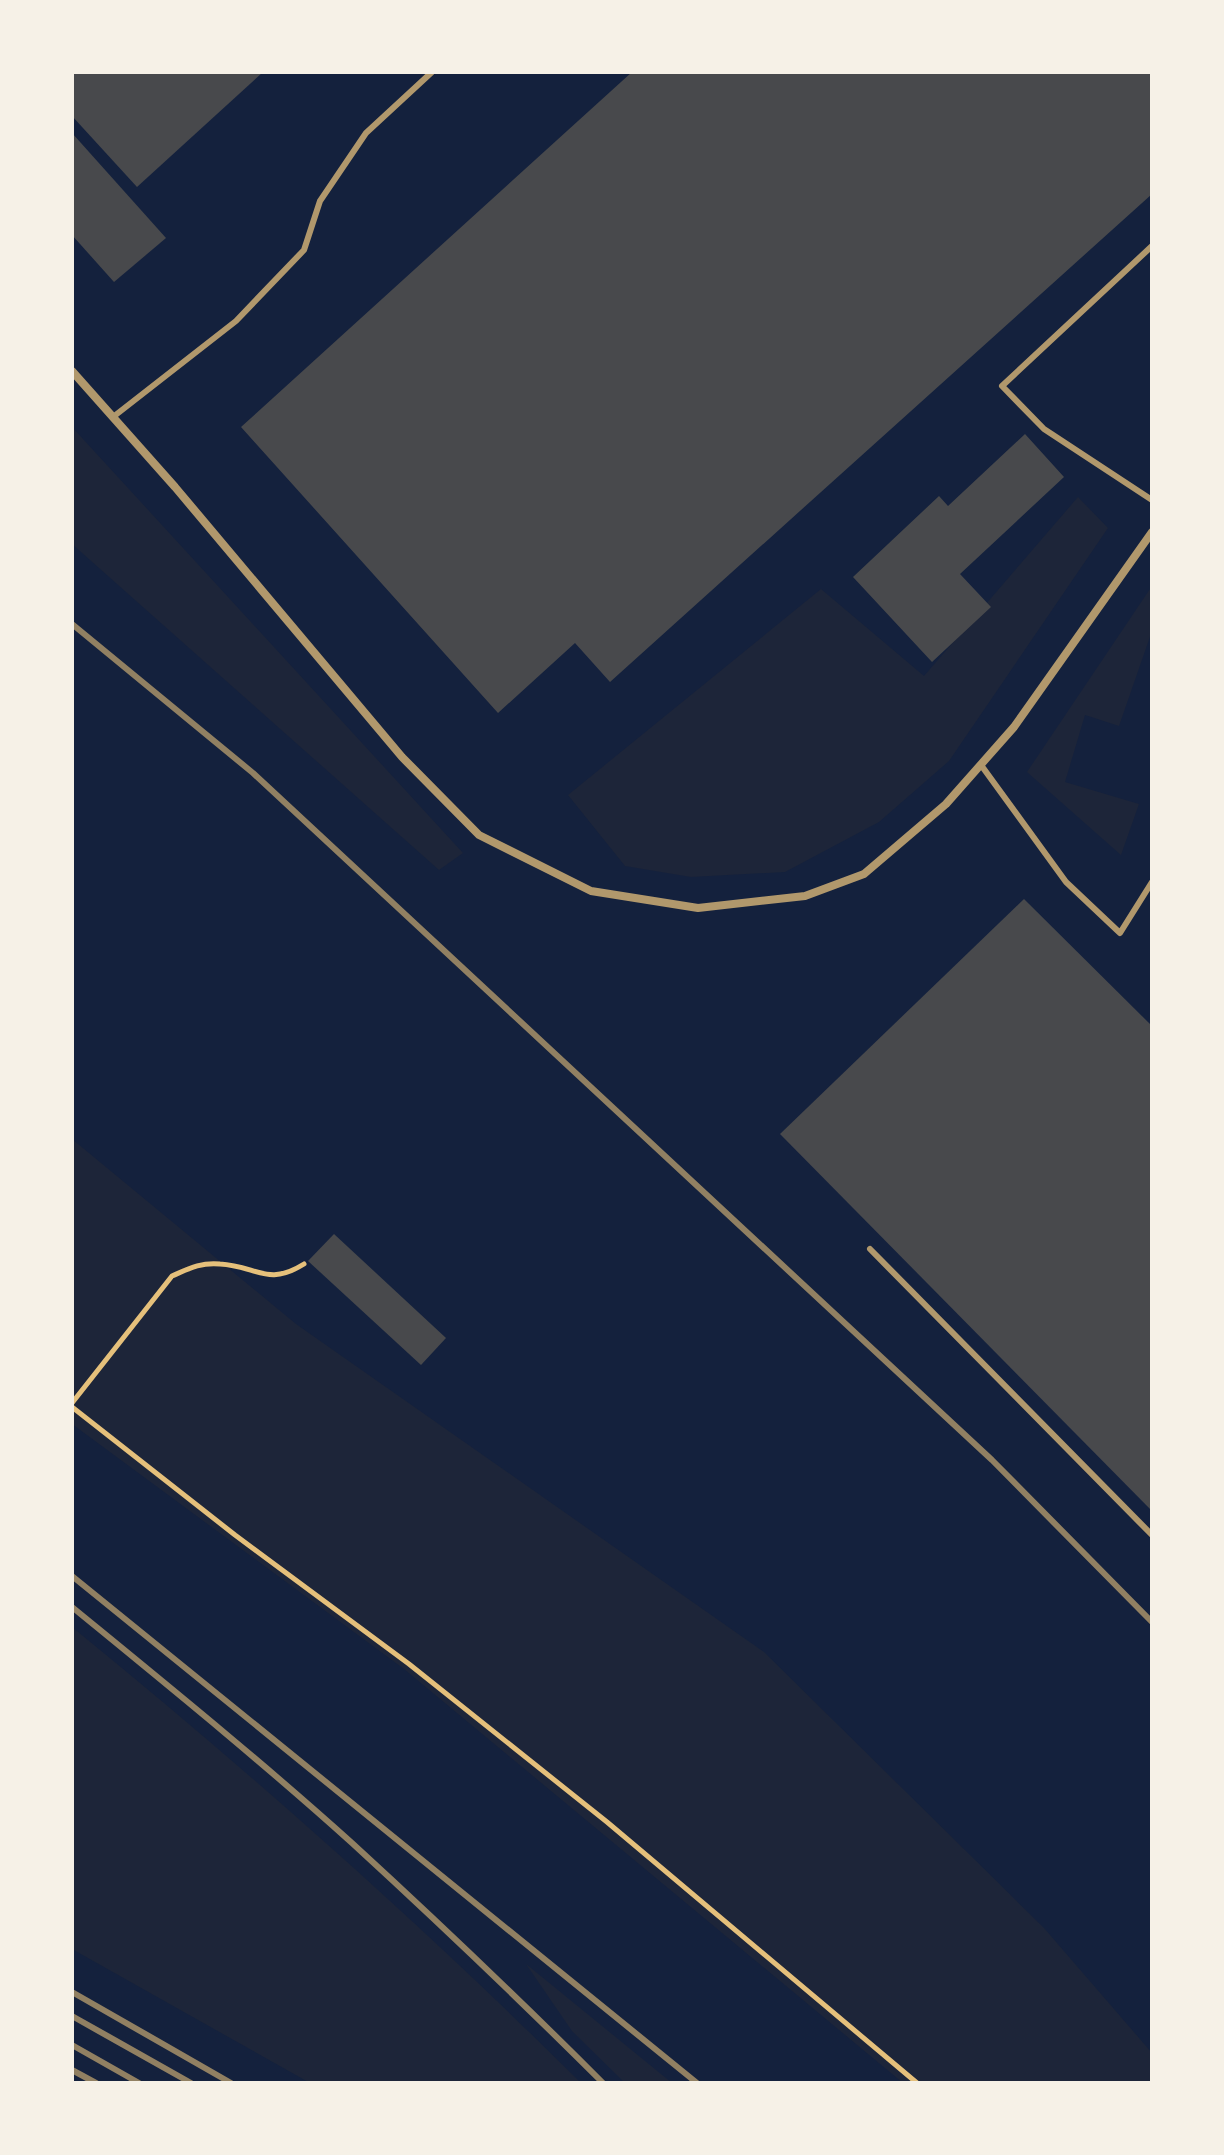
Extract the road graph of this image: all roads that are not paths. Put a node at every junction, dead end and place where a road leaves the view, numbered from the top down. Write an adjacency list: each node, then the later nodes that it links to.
1 (432, 72): 4 (lane)
2 (1152, 246): 5 (lane)
3 (72, 371): 4 (street)
4 (113, 417): 7 (street)
5 (1152, 500)
6 (1152, 532): 7 (street)
7 (981, 765): 8 (lane)
8 (1152, 882)
9 (870, 1249): 10 (lane)
10 (1152, 1535)

